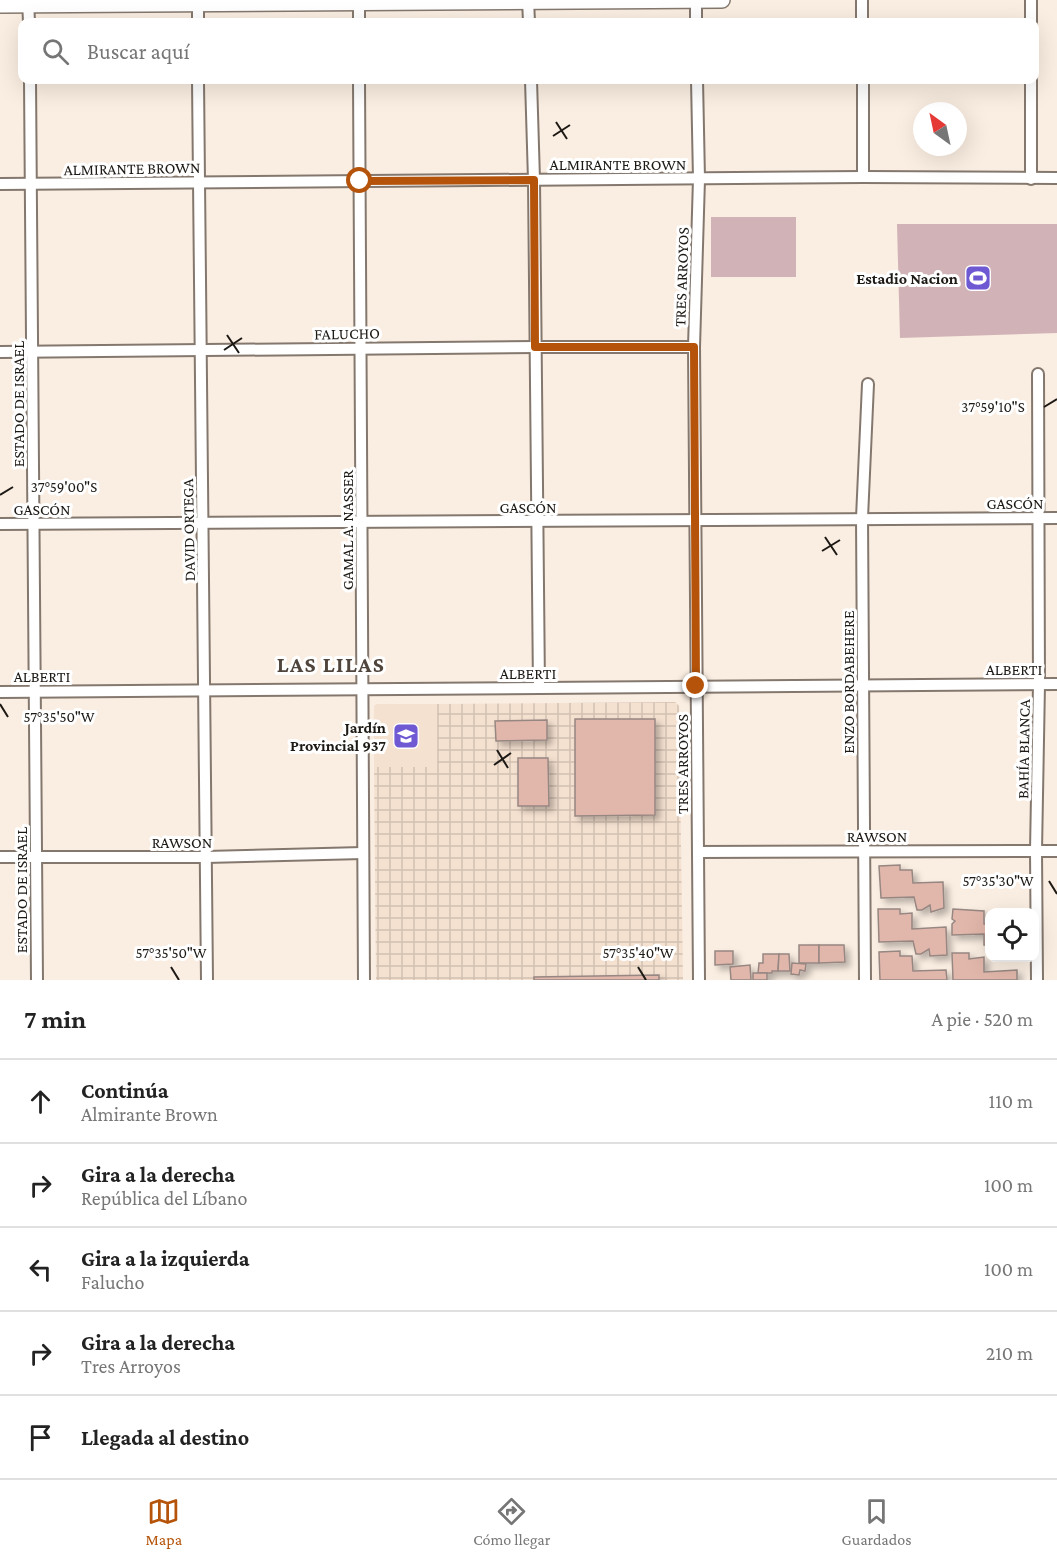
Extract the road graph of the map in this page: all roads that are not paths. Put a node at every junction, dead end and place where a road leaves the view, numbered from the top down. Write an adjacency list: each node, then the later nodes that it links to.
1 (696, 0): 2 (main road); 6 (main road); 14 (street)
2 (722, 0)
3 (862, 0): 15 (street)
4 (1031, 0): 16 (street)
5 (359, 1): 6 (main road); 8 (main road); 12 (street)
6 (528, 1): 13 (street)
7 (28, 2): 8 (main road); 9 (main road); 10 (street)
8 (198, 2): 11 (street)
9 (0, 5)
10 (29, 18)
11 (198, 18)
12 (359, 18)
13 (529, 18)
14 (696, 18)
15 (862, 18)
16 (1031, 18)
17 (30, 84): 32 (street, ESTADO DE ISRAEL)
18 (198, 84): 30 (street, DAVID ORTEGA)
19 (359, 84): 29 (street, GAMAL A. NASSER)
20 (531, 84): 28 (street)
21 (697, 84): 26 (street, TRES ARROYOS)
22 (862, 84): 24 (street)
23 (1031, 84): 27 (street)
24 (863, 177): 26 (street, ALMIRANTE BROWN); 27 (street, ALMIRANTE BROWN)
25 (1057, 178): 27 (street, ALMIRANTE BROWN)
26 (699, 179): 28 (street, ALMIRANTE BROWN); 34 (street, TRES ARROYOS)
27 (1031, 179)
28 (534, 180): 29 (street, ALMIRANTE BROWN); 33 (street)
29 (360, 181): 30 (street, ALMIRANTE BROWN); 35 (street, GAMAL A. NASSER)
30 (200, 183): 32 (street, ALMIRANTE BROWN); 36 (street, DAVID ORTEGA)
31 (0, 184): 32 (street, ALMIRANTE BROWN)
32 (31, 184): 37 (street, ESTADO DE ISRAEL)
33 (535, 347): 34 (street, FALUCHO); 35 (street, FALUCHO); 46 (street)
34 (694, 347): 44 (street, TRES ARROYOS)
35 (360, 348): 36 (street, FALUCHO); 45 (street, GAMAL A. NASSER)
36 (201, 350): 37 (street, FALUCHO); 47 (street, DAVID ORTEGA)
37 (33, 351): 38 (street, FALUCHO); 49 (street, ESTADO DE ISRAEL)
38 (0, 352)
39 (1038, 374): 42 (street, BAHÍA BLANCA)
40 (868, 384): 41 (street, ENZO BORDABEHERE)
41 (862, 518): 42 (street, GASCÓN); 44 (street, GASCÓN); 52 (street, ENZO BORDABEHERE)
42 (1037, 518): 43 (street, GASCÓN); 50 (street, BAHÍA BLANCA)
43 (1057, 518)
44 (695, 521): 46 (street, GASCÓN); 53 (street, TRES ARROYOS)
45 (362, 522): 46 (street, GASCÓN); 47 (street, GASCÓN); 55 (street, GAMAL A. NASSER)
46 (537, 522): 54 (street)
47 (202, 523): 49 (street, GASCÓN); 56 (street, DAVID ORTEGA)
48 (0, 524): 49 (street, GASCÓN)
49 (34, 524): 58 (street, ESTADO DE ISRAEL)
50 (1039, 684): 51 (street, ALBERTI); 52 (street, ALBERTI); 60 (street, BAHÍA BLANCA)
51 (1057, 684)
52 (863, 685): 53 (street, ALBERTI); 59 (street, ENZO BORDABEHERE)
53 (696, 686): 54 (street, ALBERTI); 62 (street, TRES ARROYOS)
54 (539, 688): 55 (street, ALBERTI)
55 (362, 689): 56 (street, ALBERTI); 63 (street, GAMAL A. NASSER)
56 (204, 690): 58 (street, ALBERTI); 66 (street, DAVID ORTEGA)
57 (0, 692): 58 (street, ALBERTI)
58 (35, 692): 65 (street, ESTADO DE ISRAEL)
59 (864, 851): 60 (street, RAWSON); 62 (street, RAWSON); 71 (street, ENZO BORDABEHERE)
60 (1036, 851): 61 (street, RAWSON); 72 (street, BAHÍA BLANCA)
61 (1057, 851)
62 (698, 852): 70 (street, TRES ARROYOS)
63 (363, 854): 66 (street, RAWSON); 69 (street, GAMAL A. NASSER)
64 (0, 857): 65 (street, RAWSON)
65 (36, 857): 66 (street, RAWSON); 67 (street, ESTADO DE ISRAEL)
66 (206, 858): 68 (street, DAVID ORTEGA)
67 (37, 980)
68 (207, 980)
69 (364, 980)
70 (699, 980)
71 (865, 980)
72 (1037, 980)

